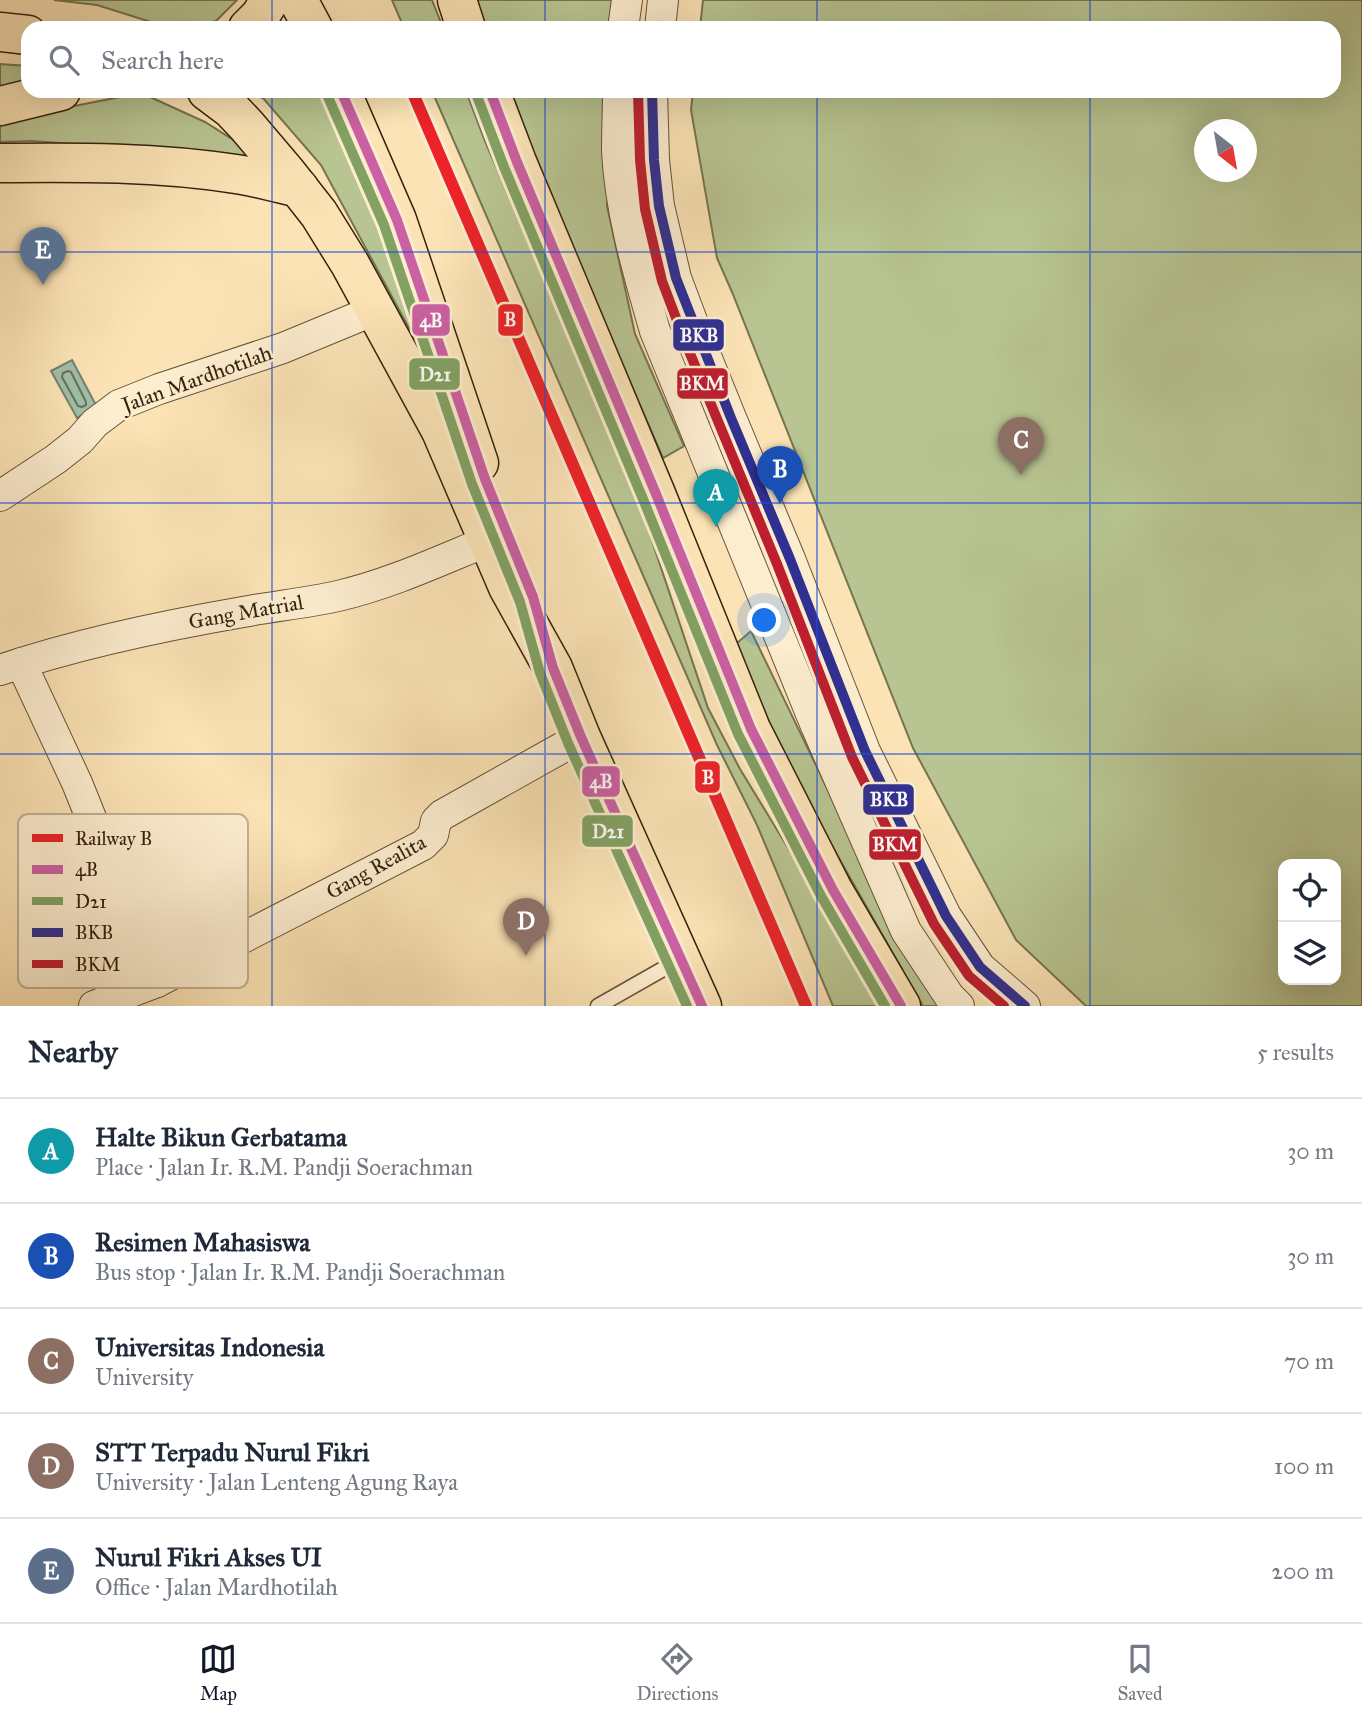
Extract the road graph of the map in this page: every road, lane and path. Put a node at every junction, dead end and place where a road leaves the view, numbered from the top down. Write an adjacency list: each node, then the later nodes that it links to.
1 (270, 0): 6 (main road)
2 (298, 0): 7 (main road)
3 (457, 0): 8 (main road)
4 (626, 0): 9 (street)
5 (663, 0): 10 (street)
6 (255, 21)
7 (309, 21)
8 (464, 21)
9 (624, 21)
10 (661, 21)
11 (0, 32): 12 (main road)
12 (21, 35)
13 (33, 98): 19 (main road)
14 (216, 98): 21 (main road)
15 (344, 98): 28 (main road)
16 (493, 98): 37 (main road)
17 (618, 98): 25 (street)
18 (652, 98): 24 (street)
19 (0, 106)
20 (0, 163): 21 (main road)
21 (299, 188): 22 (main road)
22 (375, 310): 23 (street, Jalan Mardhotilah); 26 (main road)
23 (0, 496)
24 (774, 520): 25 (street); 39 (street)
25 (739, 538): 38 (street)
26 (488, 541): 27 (street, Gang Matrial); 28 (main road)
27 (11, 666): 30 (street)
28 (553, 668): 29 (main road)
29 (581, 737): 31 (street, Gang Realita); 32 (main road)
30 (89, 814)
31 (248, 935)
32 (681, 958): 35 (lane); 36 (main road)
33 (141, 988): 34 (street, Gang Realita)
34 (94, 1006)
35 (598, 1006)
36 (702, 1006)
37 (901, 1006)
38 (960, 1006)
39 (1025, 1006)

